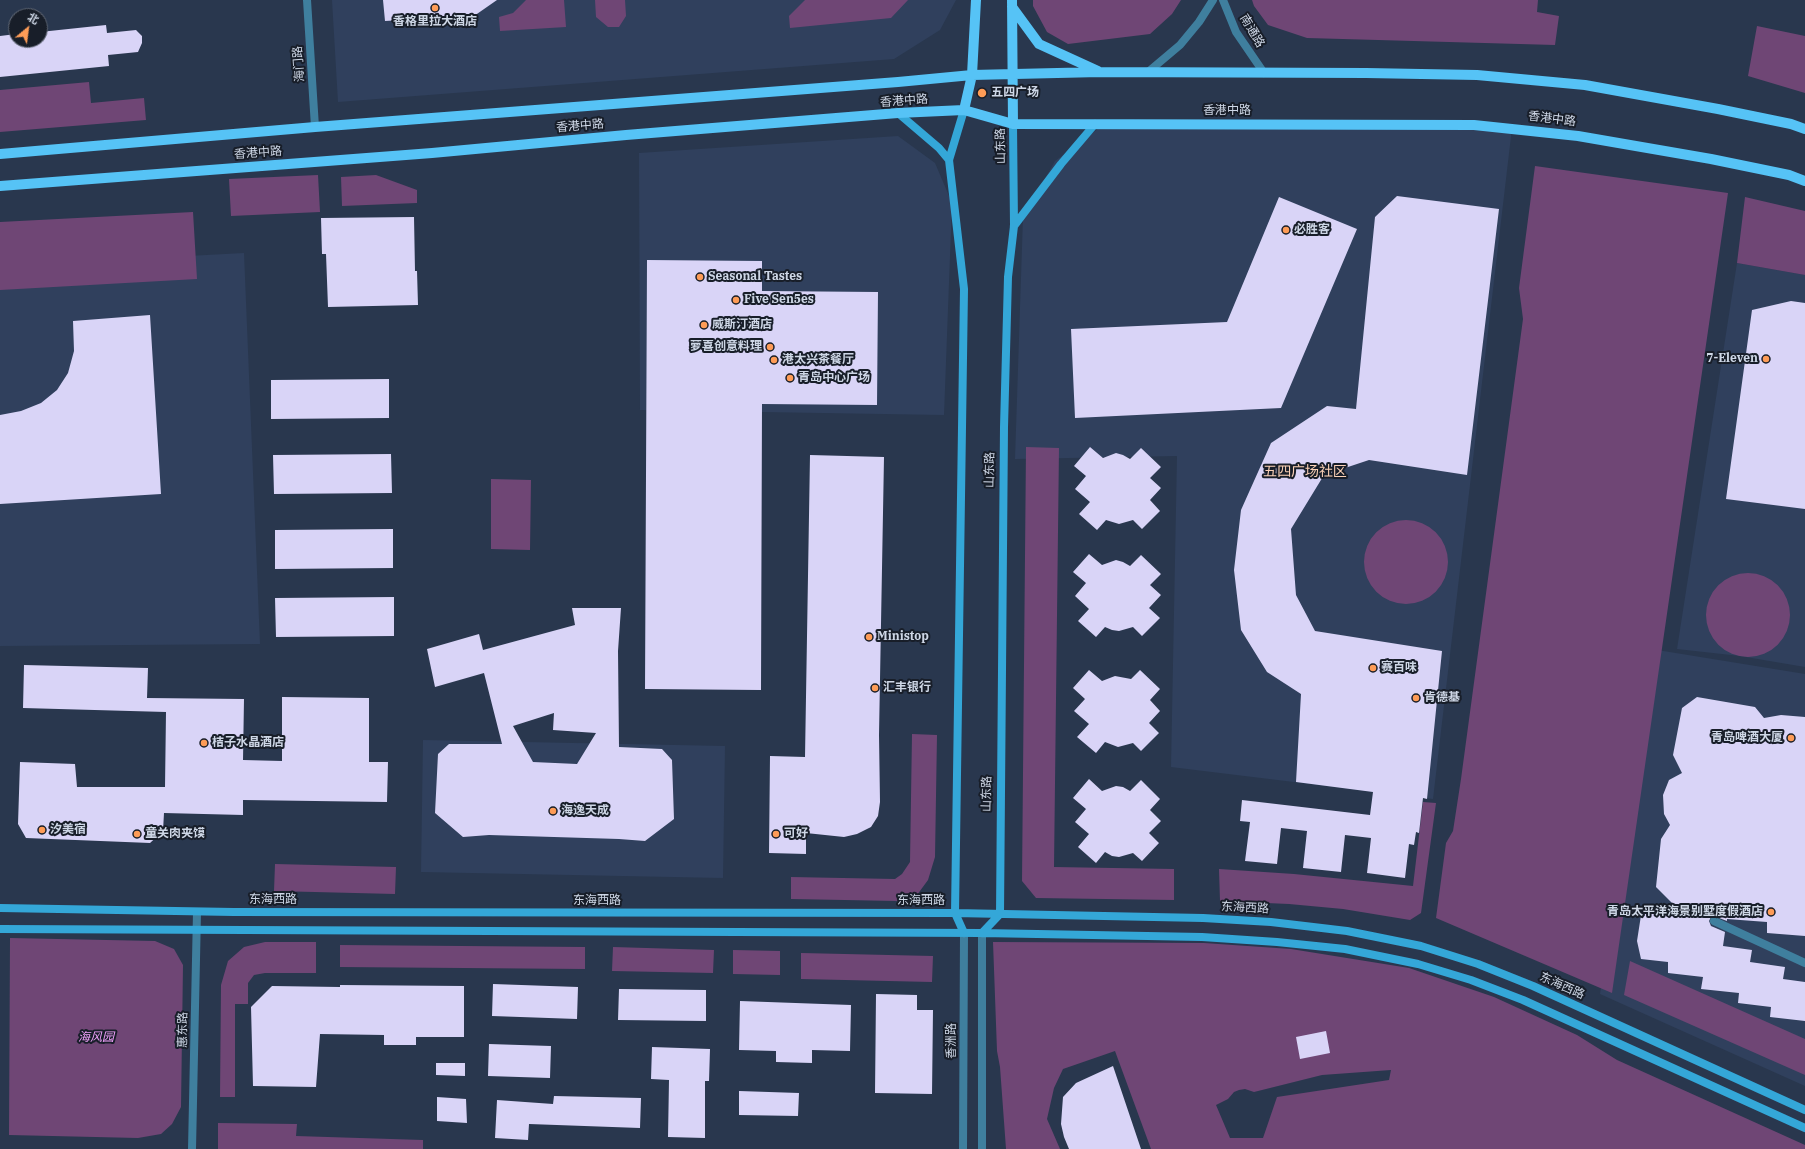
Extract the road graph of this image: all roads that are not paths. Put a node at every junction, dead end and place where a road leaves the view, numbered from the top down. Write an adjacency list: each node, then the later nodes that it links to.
1 (307, 0): 15 (street, 海门路)
2 (976, 0): 10 (main road)
3 (1213, 0): 7 (street)
4 (1223, 0): 8 (street, 南通路)
5 (1012, 3): 6 (main road); 9 (main road, 山东路)
6 (1100, 72): 7 (main road, 香港中路); 9 (main road, 香港中路)
7 (1148, 72): 8 (main road, 香港中路)
8 (1264, 73): 16 (main road, 香港中路)
9 (1012, 74): 10 (main road, 香港中路); 13 (main road, 山东路)
10 (972, 75): 11 (main road); 15 (main road, 香港中路)
11 (964, 110): 12 (main road, 香港中路); 13 (main road, 香港中路); 18 (main road)
12 (898, 114): 18 (main road); 20 (main road, 香港中路)
13 (1013, 124): 14 (main road, 香港中路); 21 (main road, 山东路)
14 (1095, 124): 19 (main road, 香港中路); 21 (main road)
15 (315, 127): 17 (main road, 香港中路)
16 (1805, 129)
17 (0, 154)
18 (949, 160): 24 (main road)
19 (1805, 181)
20 (0, 186)
21 (1014, 226): 25 (main road, 山东路)
22 (0, 908): 23 (main road, 东海西路)
23 (197, 912): 24 (main road, 东海西路); 28 (street, 惠东路)
24 (956, 913): 25 (main road, 东海西路); 29 (main road)
25 (1000, 914): 30 (main road); 32 (main road, 东海西路)
26 (1714, 921): 31 (street)
27 (0, 929): 28 (main road)
28 (197, 930): 29 (main road); 34 (street, 惠东路)
29 (964, 933): 30 (main road); 35 (street, 香洲路)
30 (982, 933): 33 (main road); 36 (street)
31 (1805, 963)
32 (1805, 1110)
33 (1805, 1128)
34 (192, 1149)
35 (963, 1149)
36 (982, 1149)

